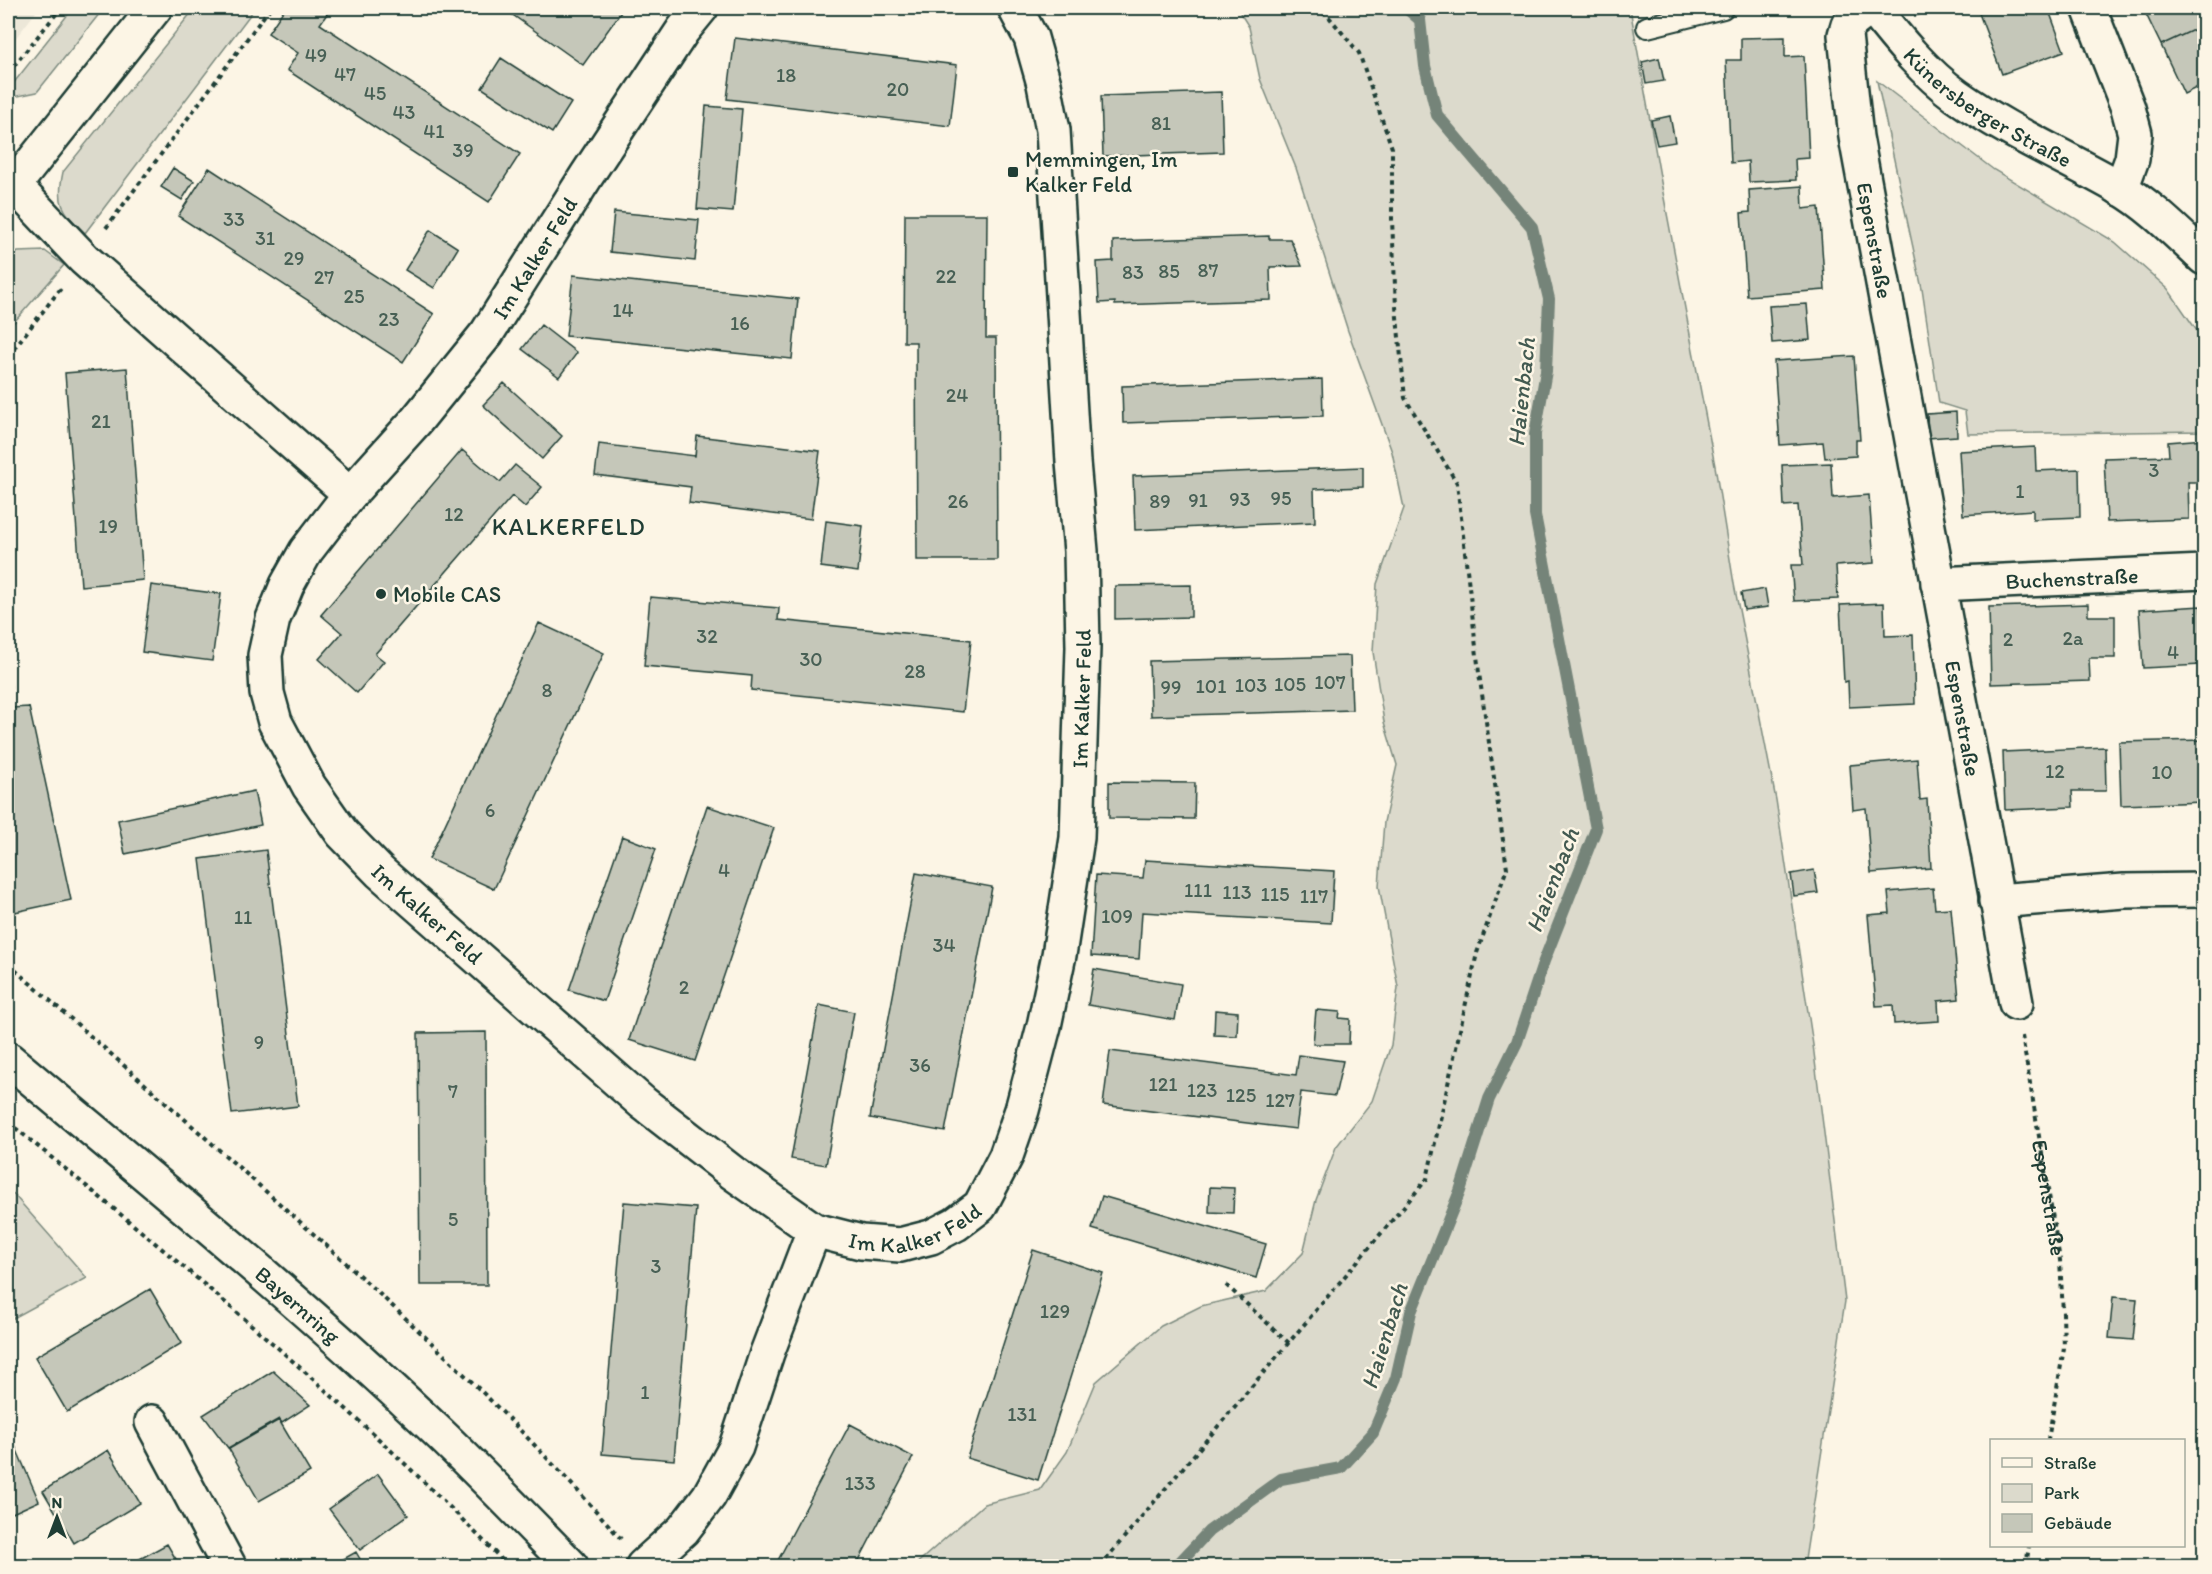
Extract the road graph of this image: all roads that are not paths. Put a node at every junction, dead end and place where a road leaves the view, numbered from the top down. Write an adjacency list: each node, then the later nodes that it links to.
1 (155, 8): 8 (street)
2 (701, 8): 11 (street, Im Kalker Feld)
3 (1015, 8): 18 (street, Im Kalker Feld)
4 (1723, 8): 7 (lane)
5 (1871, 8): 9 (street, Künersberger Straße); 13 (street, Espenstraße)
6 (2089, 8): 9 (street)
7 (1647, 27)
8 (10, 185): 11 (street)
9 (2121, 189): 10 (street, Künersberger Straße)
10 (2205, 258)
11 (350, 494): 18 (street, Im Kalker Feld)
12 (2205, 572): 13 (street, Buchenstraße)
13 (1938, 584): 15 (street, Espenstraße)
14 (2205, 890): 15 (street)
15 (1996, 901): 16 (street, Espenstraße)
16 (2016, 1003)
17 (8, 1059): 21 (street, Bayernring)
18 (814, 1230): 22 (street, Im Kalker Feld)
19 (152, 1422): 20 (street)
20 (229, 1566)
21 (571, 1566)
22 (644, 1566)

